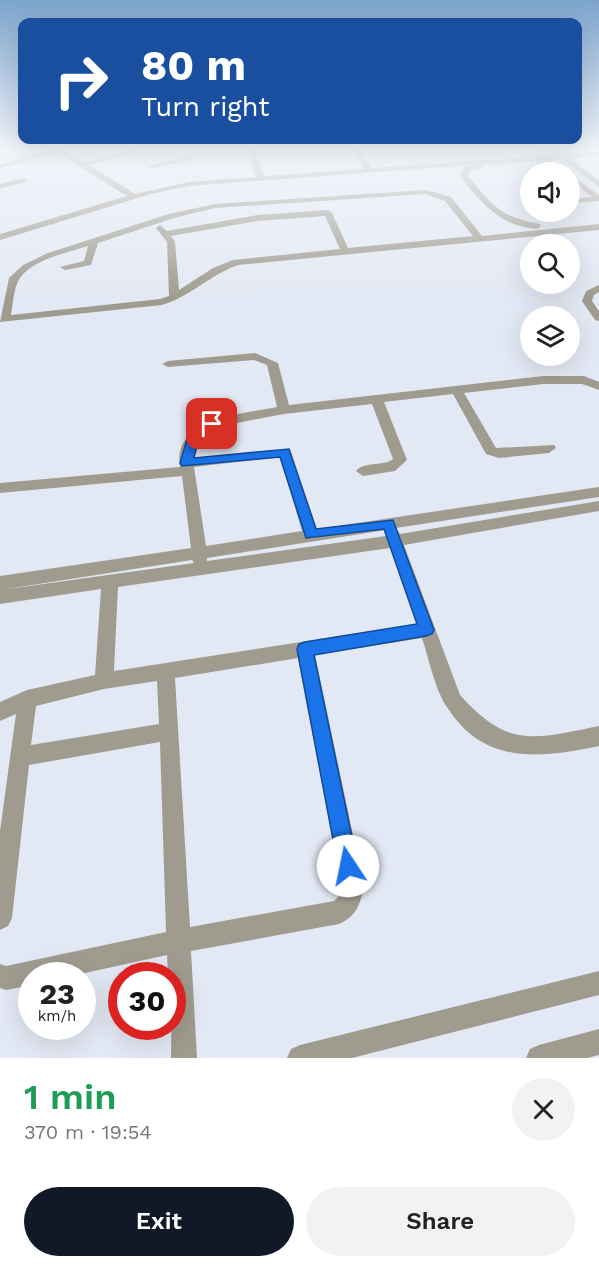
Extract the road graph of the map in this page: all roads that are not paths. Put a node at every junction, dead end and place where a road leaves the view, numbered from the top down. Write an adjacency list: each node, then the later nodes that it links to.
1 (111, 199): 8 (street)
2 (314, 199): 6 (street)
3 (448, 199): 10 (street)
4 (486, 199): 5 (street)
5 (599, 221)
6 (149, 223): 9 (street); 11 (street)
7 (599, 227): 10 (street)
8 (1, 231)
9 (167, 234): 12 (street); 15 (street)
10 (480, 239): 12 (street)
11 (94, 241): 13 (street); 17 (street)
12 (346, 252): 15 (street)
13 (65, 267)
14 (599, 288): 16 (street)
15 (174, 298): 17 (street)
16 (599, 318)
17 (2, 319)
18 (168, 364): 22 (street)
19 (599, 386): 20 (street)
20 (457, 391): 21 (street); 23 (street)
21 (377, 400): 22 (street); 25 (street)
22 (284, 410): 24 (street)
23 (549, 448)
24 (186, 467): 26 (street); 30 (street); 31 (street)
25 (363, 471)
26 (0, 488)
27 (599, 492): 29 (street)
28 (599, 506): 29 (street)
29 (392, 532): 30 (street); 32 (street); 36 (street)
30 (311, 535): 31 (street)
31 (198, 551): 32 (street); 34 (street)
32 (201, 569): 33 (street)
33 (110, 582): 35 (street); 39 (street)
34 (0, 583)
35 (0, 597)
36 (426, 630): 37 (street); 43 (street)
37 (305, 649): 38 (street); 46 (street)
38 (166, 672): 39 (street); 46 (street)
39 (104, 681): 40 (street)
40 (27, 699): 41 (street); 44 (street)
41 (0, 712)
42 (159, 733): 44 (street)
43 (599, 736)
44 (20, 757): 45 (street)
45 (0, 918)
46 (179, 940): 47 (street); 50 (street)
47 (0, 976)
48 (599, 983): 51 (street)
49 (599, 1042): 52 (street)
50 (184, 1058)
51 (300, 1058)
52 (539, 1058)

